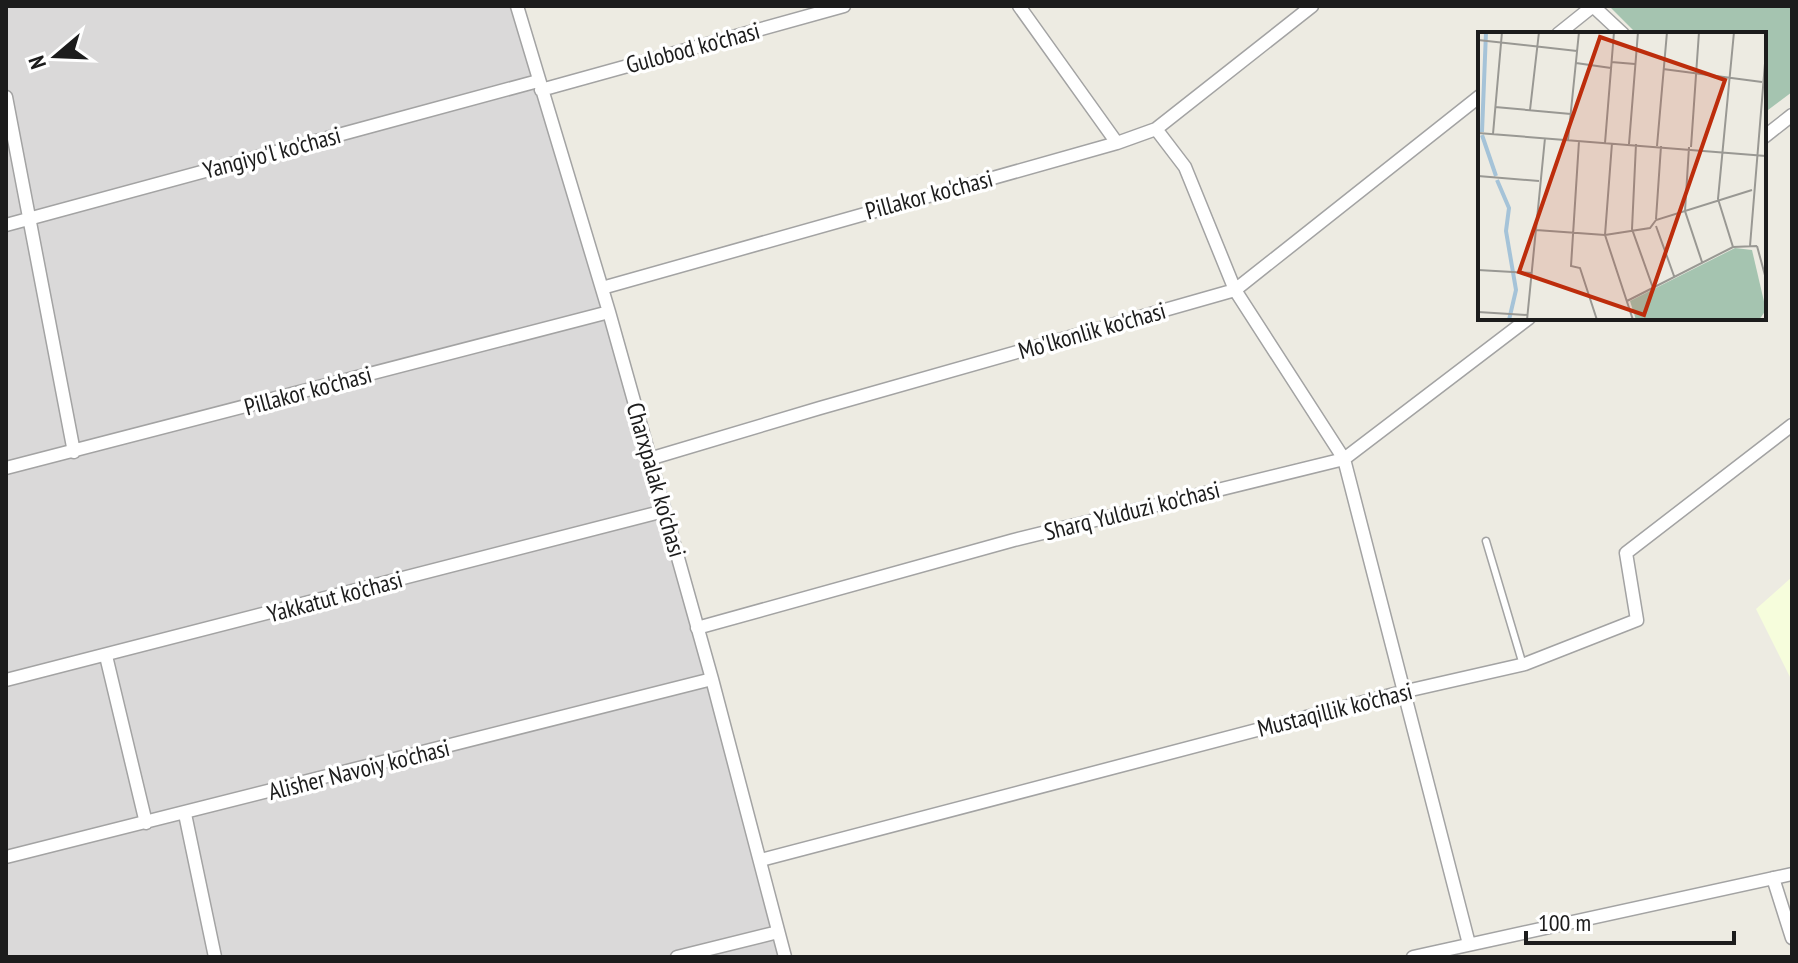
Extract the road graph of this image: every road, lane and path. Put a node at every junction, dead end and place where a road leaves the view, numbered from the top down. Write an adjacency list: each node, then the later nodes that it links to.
1 (517, 6): 8 (street, Charxpalak ko'chasi)
2 (844, 6): 8 (street, Gulobod ko'chasi)
3 (1019, 6): 14 (street)
4 (1312, 6): 12 (street)
5 (1593, 6): 6 (street); 7 (street)
6 (1560, 32)
7 (1621, 32)
8 (540, 85): 15 (street, Yangiyo'l ko'chasi); 17 (street, Charxpalak ko'chasi)
9 (6, 97): 15 (street)
10 (1478, 98): 18 (street, Mo'lkonlik ko'chasi)
11 (1792, 115): 13 (street)
12 (1156, 129): 14 (street, Pillakor ko'chasi); 18 (street)
13 (1766, 135)
14 (1117, 143): 17 (street, Pillakor ko'chasi)
15 (29, 219): 16 (street, Yangiyo'l ko'chasi); 22 (street)
16 (6, 225)
17 (602, 288): 19 (street, Charxpalak ko'chasi)
18 (1235, 290): 23 (street, Mo'lkonlik ko'chasi); 24 (street)
19 (609, 312): 22 (street, Pillakor ko'chasi); 23 (street, Charxpalak ko'chasi)
20 (1526, 320): 24 (street, Sharq Yulduzi ko'chasi)
21 (1792, 425): 30 (street, Mustaqillik ko'chasi)
22 (74, 452): 25 (street, Pillakor ko'chasi)
23 (649, 459): 26 (street, Charxpalak ko'chasi)
24 (1344, 459): 28 (street, Sharq Yulduzi ko'chasi); 33 (street)
25 (6, 468)
26 (664, 511): 28 (street, Charxpalak ko'chasi); 29 (street, Yakkatut ko'chasi)
27 (1486, 541): 30 (lane)
28 (697, 628): 31 (street, Charxpalak ko'chasi)
29 (106, 656): 32 (street, Yakkatut ko'chasi); 35 (street)
30 (1523, 665): 33 (street, Mustaqillik ko'chasi)
31 (712, 679): 34 (street, Alisher Navoiy ko'chasi); 37 (street, Charxpalak ko'chasi)
32 (6, 680)
33 (1402, 692): 37 (street, Mustaqillik ko'chasi); 42 (street)
34 (185, 814): 35 (street, Alisher Navoiy ko'chasi); 43 (street)
35 (146, 823): 36 (street, Alisher Navoiy ko'chasi)
36 (6, 857)
37 (761, 860): 40 (street, Charxpalak ko'chasi)
38 (1792, 874): 39 (street)
39 (1773, 878): 41 (street); 42 (street)
40 (778, 932): 44 (street); 45 (street, Charxpalak ko'chasi)
41 (1792, 938)
42 (1469, 944): 46 (street)
43 (215, 957)
44 (677, 957)
45 (785, 957)
46 (1413, 957)

